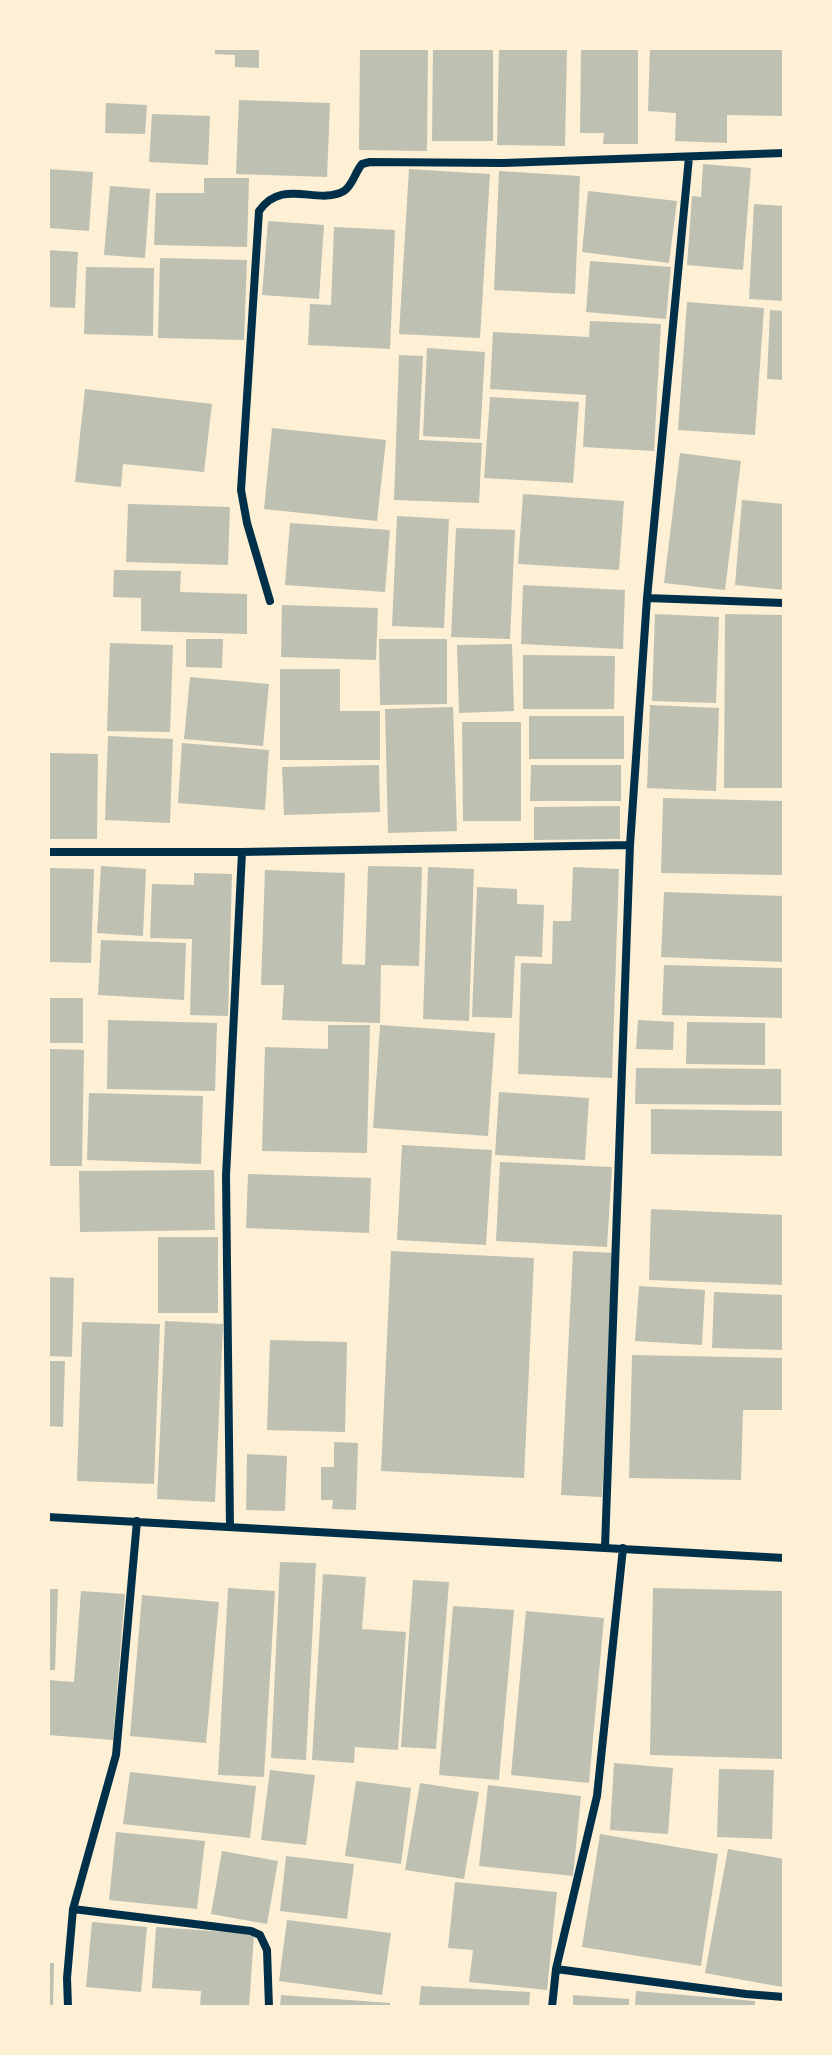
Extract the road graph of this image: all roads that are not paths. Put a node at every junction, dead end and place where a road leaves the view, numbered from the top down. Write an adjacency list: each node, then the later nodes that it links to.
1 (784, 153): 2 (street)
2 (689, 157): 3 (street); 4 (street)
3 (647, 598): 5 (street); 6 (street)
4 (270, 601)
5 (784, 603)
6 (630, 845): 8 (street); 12 (street)
7 (48, 852): 8 (street)
8 (242, 852): 11 (street)
9 (48, 1517): 10 (street)
10 (137, 1521): 11 (street); 15 (street)
11 (230, 1527): 12 (street)
12 (605, 1547): 13 (street)
13 (623, 1548): 14 (street); 16 (street)
14 (784, 1558)
15 (73, 1909): 18 (street); 19 (street)
16 (556, 1969): 17 (street); 20 (street)
17 (784, 1997)
18 (68, 2007)
19 (269, 2007)
20 (552, 2007)

